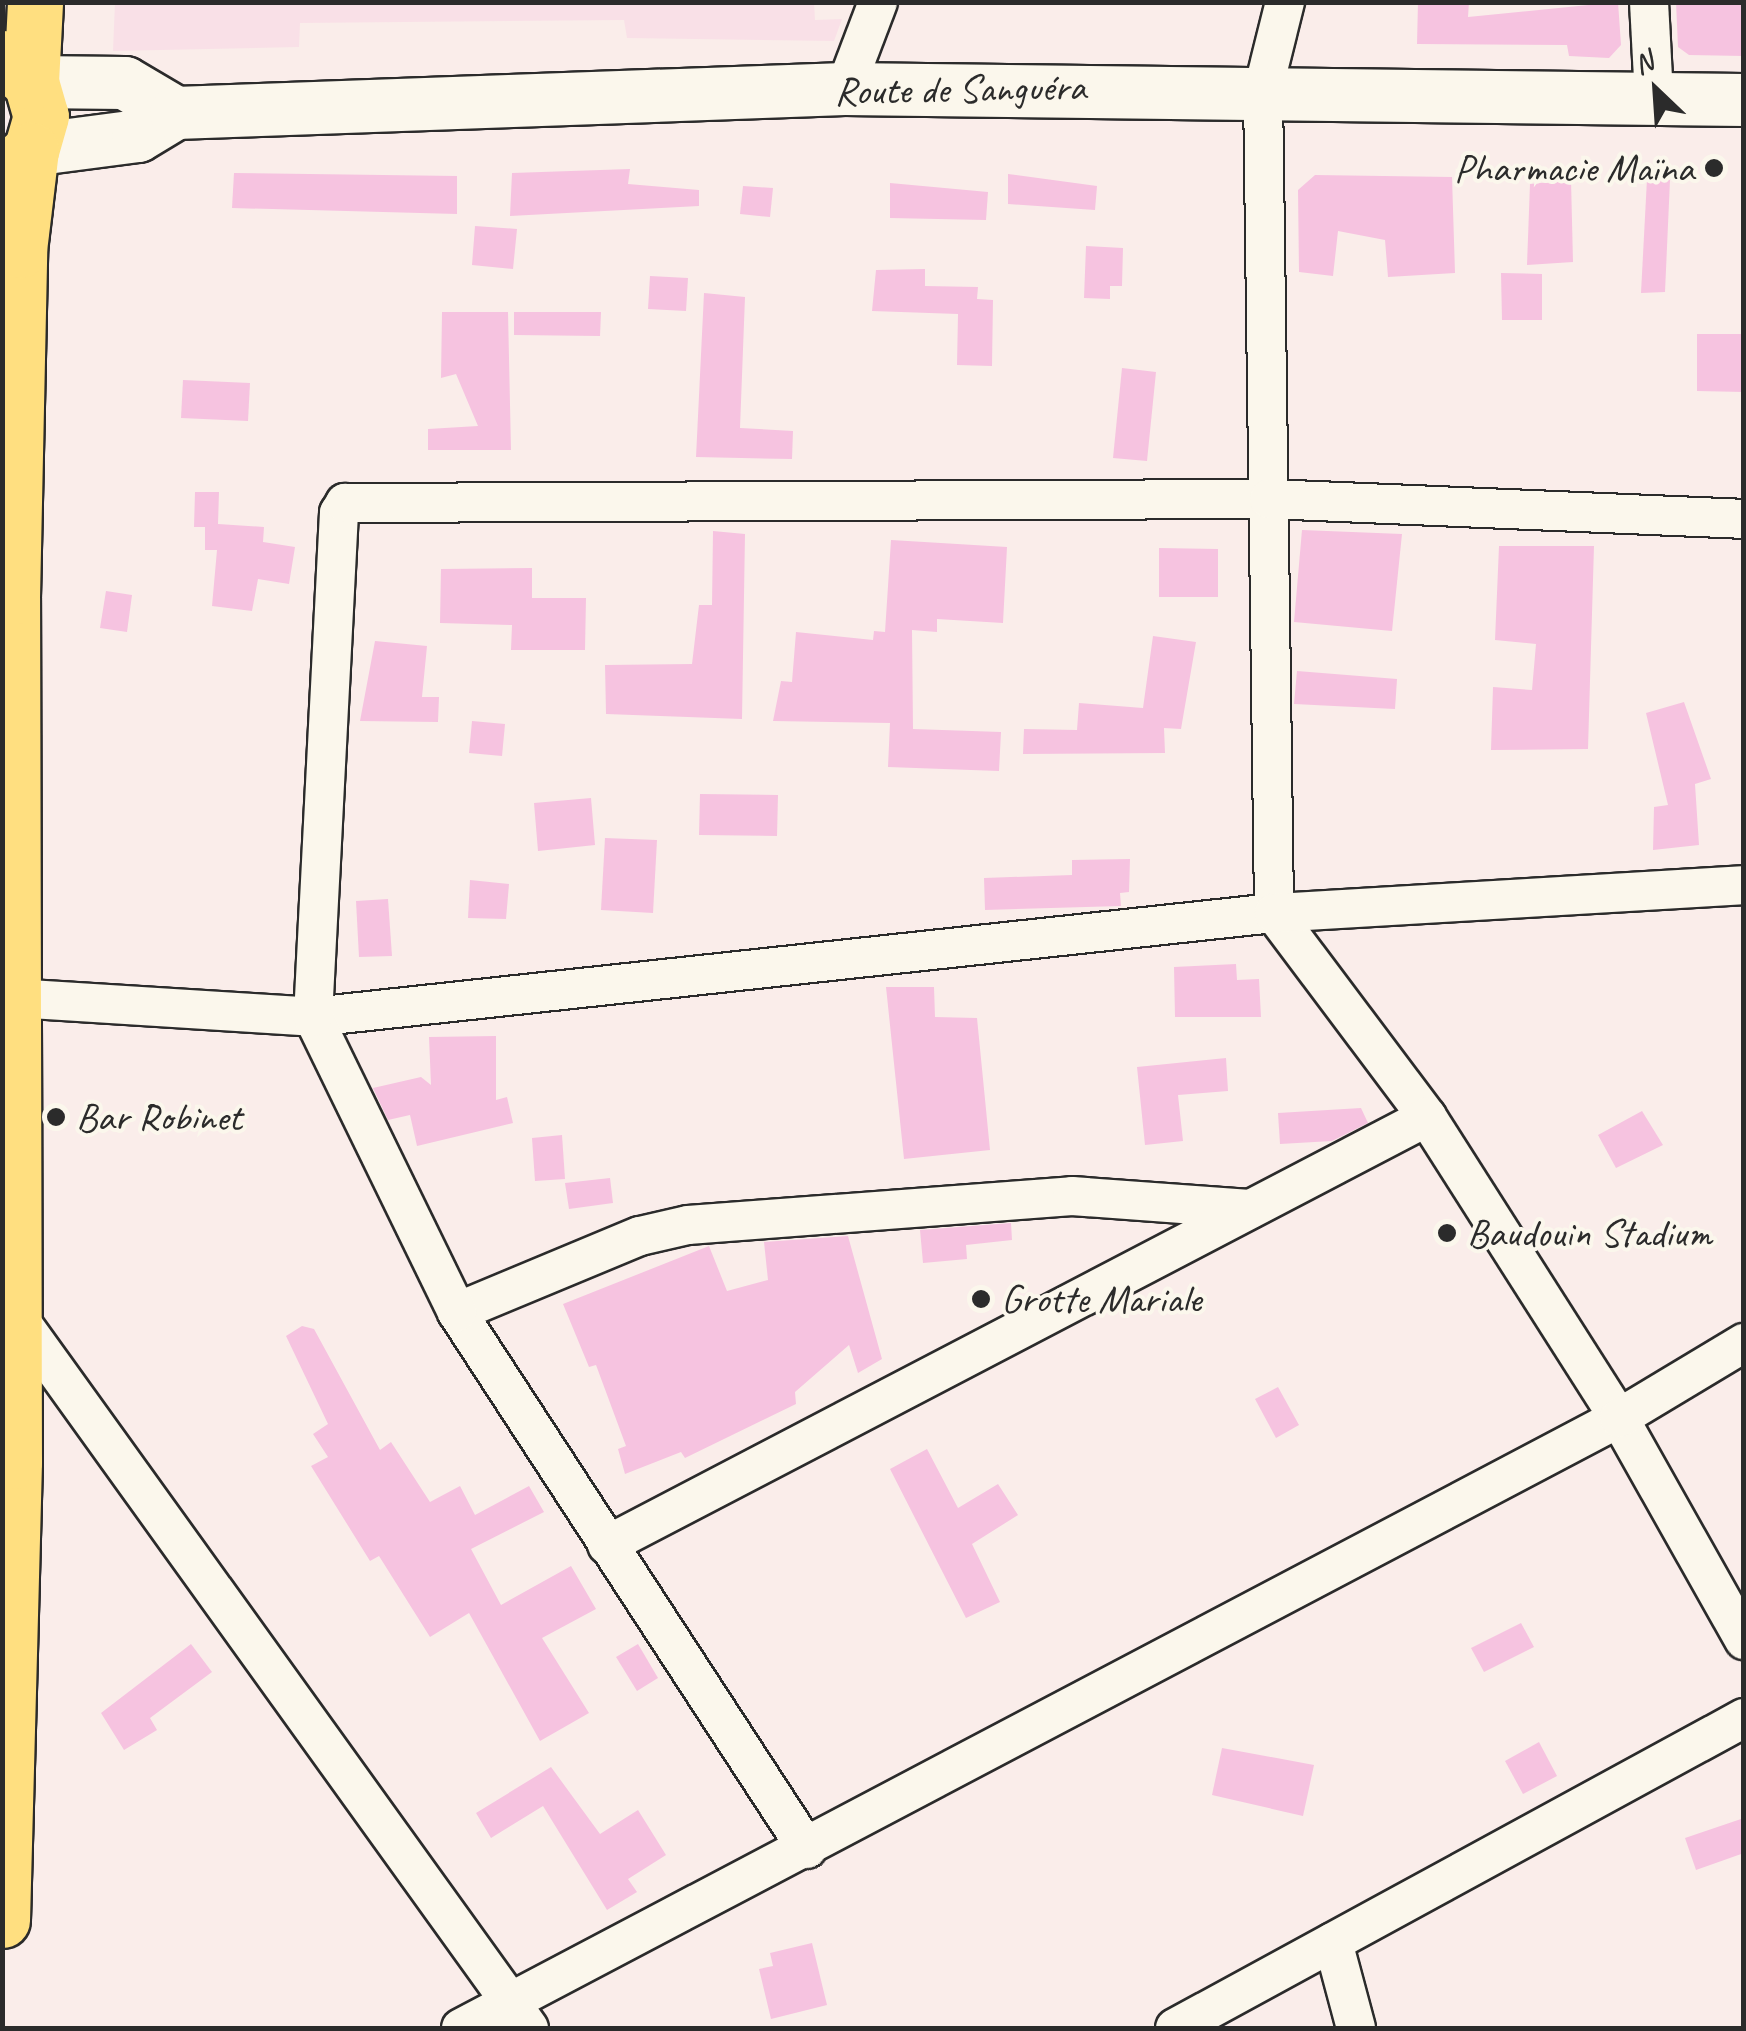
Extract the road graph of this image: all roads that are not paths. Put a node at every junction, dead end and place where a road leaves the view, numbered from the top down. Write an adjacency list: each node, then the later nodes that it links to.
1 (35, 2): 5 (main road)
2 (878, 2): 6 (street)
3 (1285, 2): 7 (street)
4 (1649, 2): 8 (street)
5 (17, 70): 10 (street); 11 (main road)
6 (845, 89): 7 (street, Route de Sanguéra); 10 (street, Route de Sanguéra)
7 (1263, 90): 8 (street, Route de Sanguéra); 12 (street)
8 (1654, 97): 9 (street, Route de Sanguéra)
9 (1744, 100)
10 (176, 113): 11 (street, Route de Sanguéra)
11 (17, 162): 16 (main road)
12 (1269, 499): 13 (street); 15 (street); 17 (street)
13 (1744, 519)
14 (1744, 885): 15 (street)
15 (1274, 913): 17 (street); 18 (street)
16 (14, 998): 17 (street); 20 (main road)
17 (312, 1016): 21 (street)
18 (1427, 1117): 19 (street); 23 (street)
19 (1250, 1209): 21 (street); 24 (street)
20 (8, 1304): 28 (main road); 30 (street)
21 (457, 1312): 24 (street)
22 (1744, 1343): 23 (street)
23 (1618, 1418): 25 (street); 27 (street)
24 (607, 1545): 27 (street)
25 (1744, 1640)
26 (1744, 1718): 29 (street)
27 (807, 1849): 30 (street)
28 (2, 1920)
29 (1333, 1942): 32 (street); 33 (street)
30 (521, 2017): 31 (street)
31 (462, 2028)
32 (1174, 2028)
33 (1356, 2028)

